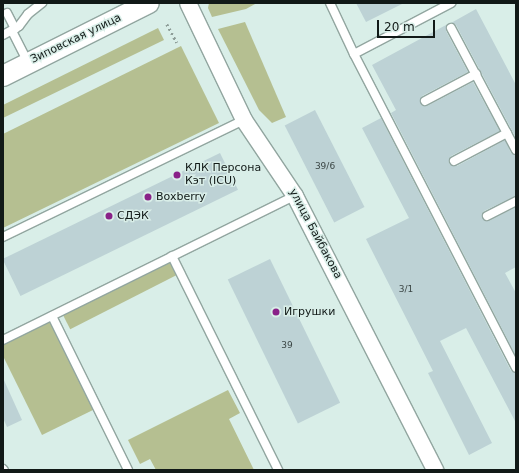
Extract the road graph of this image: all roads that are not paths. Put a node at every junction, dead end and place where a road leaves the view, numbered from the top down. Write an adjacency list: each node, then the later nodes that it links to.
1 (42, 3): 8 (lane)
2 (149, 3): 11 (street, Зиповская улица)
3 (188, 3): 15 (street, улица Байбакова)
4 (330, 3): 10 (lane)
5 (451, 3): 10 (lane)
6 (7, 12): 8 (lane)
7 (451, 28): 12 (lane)
8 (14, 30): 9 (lane); 11 (lane)
9 (3, 35)
10 (354, 54): 26 (lane)
11 (28, 63): 13 (street, Зиповская улица)
12 (476, 74): 14 (lane); 16 (lane)
13 (3, 76)
14 (425, 101)
15 (244, 120): 19 (street, улица Байбакова); 22 (lane)
16 (507, 133): 17 (lane); 18 (lane)
17 (516, 150)
18 (454, 161)
19 (295, 196): 23 (lane); 29 (street, улица Байбакова)
20 (516, 201): 21 (lane)
21 (487, 216)
22 (3, 237)
23 (172, 256): 24 (lane); 28 (lane)
24 (52, 316): 25 (lane); 27 (lane)
25 (3, 340)
26 (516, 368)
27 (128, 470)
28 (278, 470)
29 (435, 470)

